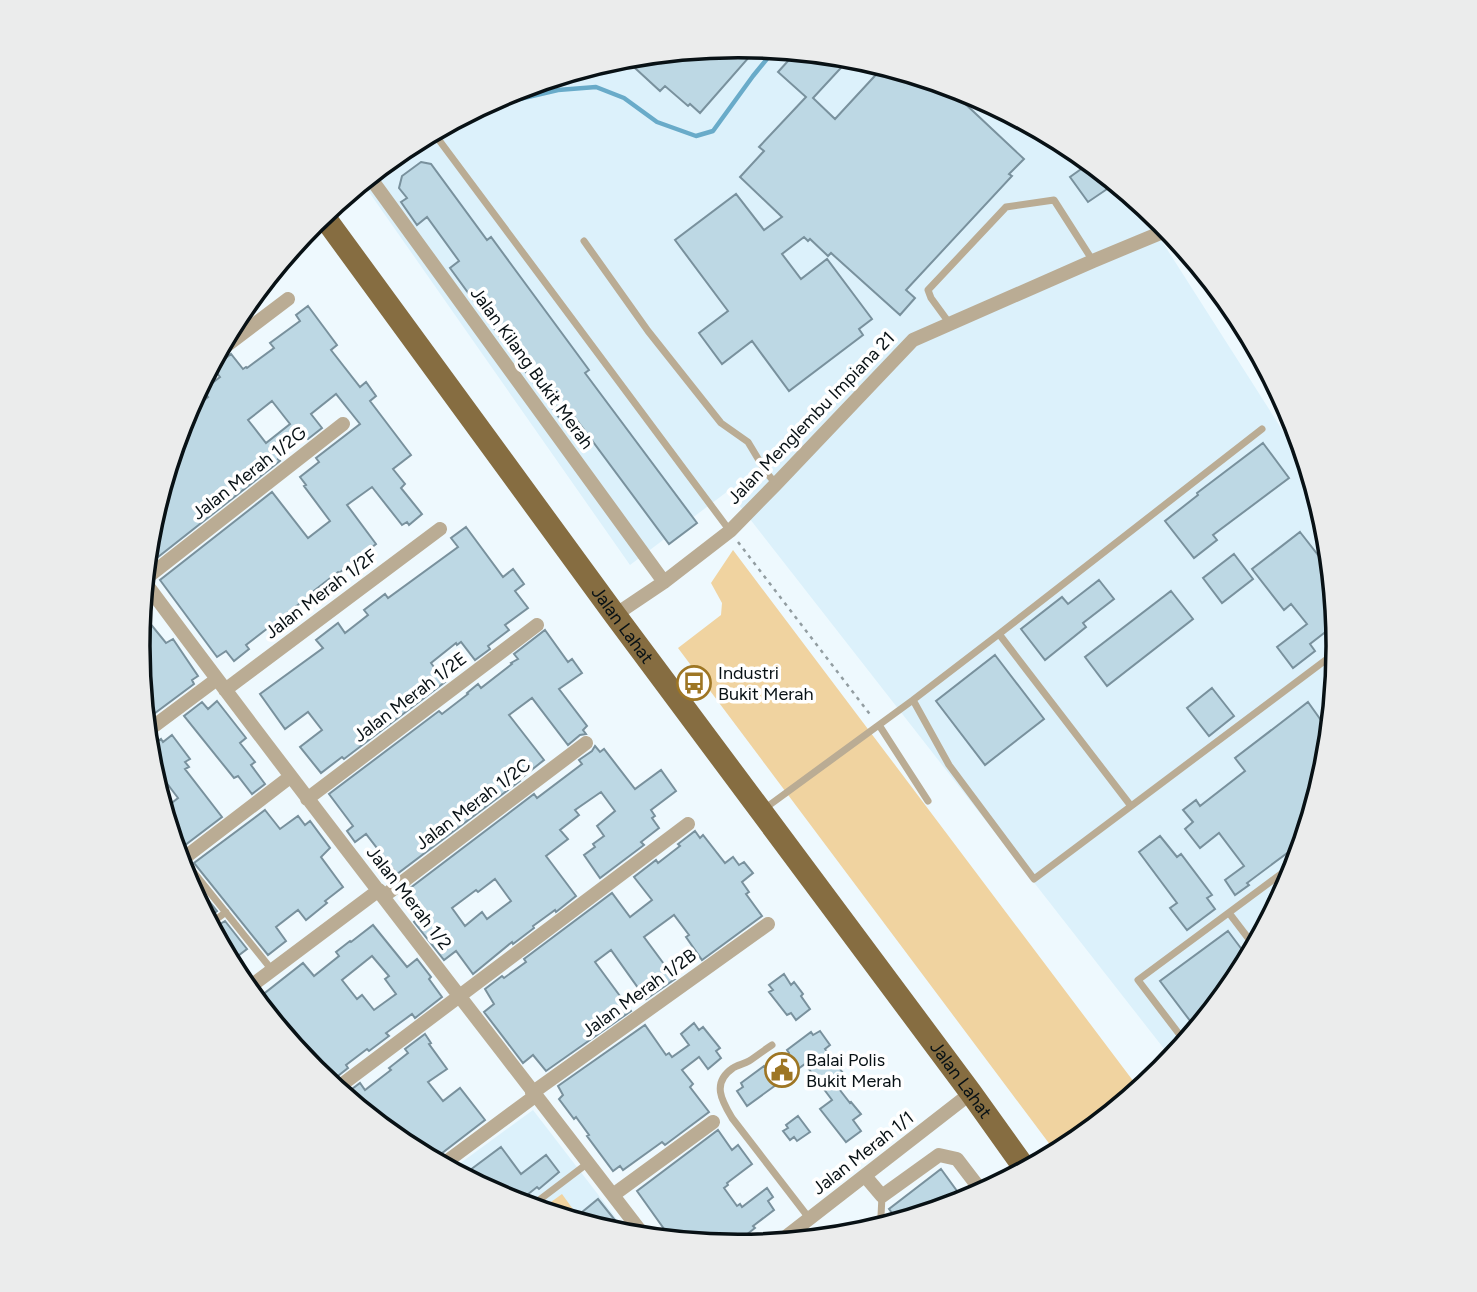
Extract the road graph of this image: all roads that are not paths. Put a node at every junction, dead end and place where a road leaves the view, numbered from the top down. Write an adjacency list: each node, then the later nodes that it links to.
1 (439, 140): 14 (lane)
2 (375, 184): 16 (street, Jalan Kilang Bukit Merah)
3 (329, 224): 18 (main road, Jalan Lahat)
4 (1158, 234): 6 (street, Jalan Menglembu Impiana 21)
5 (584, 241): 12 (lane)
6 (1093, 261): 8 (street, Jalan Menglembu Impiana 21); 8 (lane)
7 (288, 299): 9 (street)
8 (950, 324): 12 (street, Jalan Menglembu Impiana 21)
9 (238, 337)
10 (344, 424): 15 (street, Jalan Merah 1/2G)
11 (1262, 429): 20 (lane)
12 (776, 484): 14 (street, Jalan Menglembu Impiana 21)
13 (440, 529): 22 (street, Jalan Merah 1/2F)
14 (730, 531): 16 (street, Jalan Menglembu Impiana 21)
15 (155, 572)
16 (664, 582): 18 (street, Jalan Menglembu Impiana 21)
17 (153, 591): 22 (street, Jalan Merah 1/2)
18 (615, 615): 31 (main road, Jalan Lahat)
19 (537, 625): 28 (street, Jalan Merah 1/2E)
20 (999, 634): 23 (lane); 30 (lane)
21 (1326, 660): 30 (lane)
22 (221, 684): 25 (street, Jalan Merah 1/2F); 27 (street, Jalan Merah 1/2)
23 (913, 701): 24 (lane); 30 (lane)
24 (879, 725): 29 (lane); 31 (lane)
25 (156, 726)
26 (586, 743): 36 (street, Jalan Merah 1/2C)
27 (290, 777): 28 (street, Jalan Merah 1/2); 33 (street)
28 (307, 799): 36 (street, Jalan Merah 1/2)
29 (928, 801)
30 (1131, 806)
31 (760, 811): 48 (main road, Jalan Lahat)
32 (688, 824): 44 (street)
33 (189, 854)
34 (1280, 874): 38 (lane)
35 (200, 882): 37 (lane)
36 (381, 893): 42 (street, Jalan Merah 1/2C); 44 (street, Jalan Merah 1/2)
37 (226, 912): 39 (lane); 42 (lane)
38 (1229, 913): 41 (lane); 45 (lane)
39 (218, 918)
40 (768, 924): 49 (street, Jalan Merah 1/2B)
41 (1249, 939)
42 (272, 971): 43 (street, Jalan Merah 1/2C)
43 (256, 982)
44 (459, 996): 47 (street); 49 (street, Jalan Merah 1/2)
45 (1180, 1035)
46 (772, 1045): 60 (lane)
47 (345, 1082)
48 (971, 1093): 52 (main road, Jalan Lahat); 54 (street, Jalan Merah 1/1)
49 (534, 1094): 51 (street, Jalan Merah 1/2B); 53 (street, Jalan Merah 1/2)
50 (713, 1122): 56 (street)
51 (450, 1159)
52 (1020, 1162)
53 (589, 1163): 56 (street, Jalan Merah 1/2); 58 (lane)
54 (865, 1175): 57 (street); 60 (street, Jalan Merah 1/1)
55 (976, 1184): 57 (street)
56 (613, 1195): 61 (street, Jalan Merah 1/2)
57 (882, 1196): 59 (lane)
58 (540, 1200)
59 (881, 1216)
60 (810, 1219): 62 (street, Jalan Merah 1/1)
61 (636, 1225)
62 (794, 1231)

